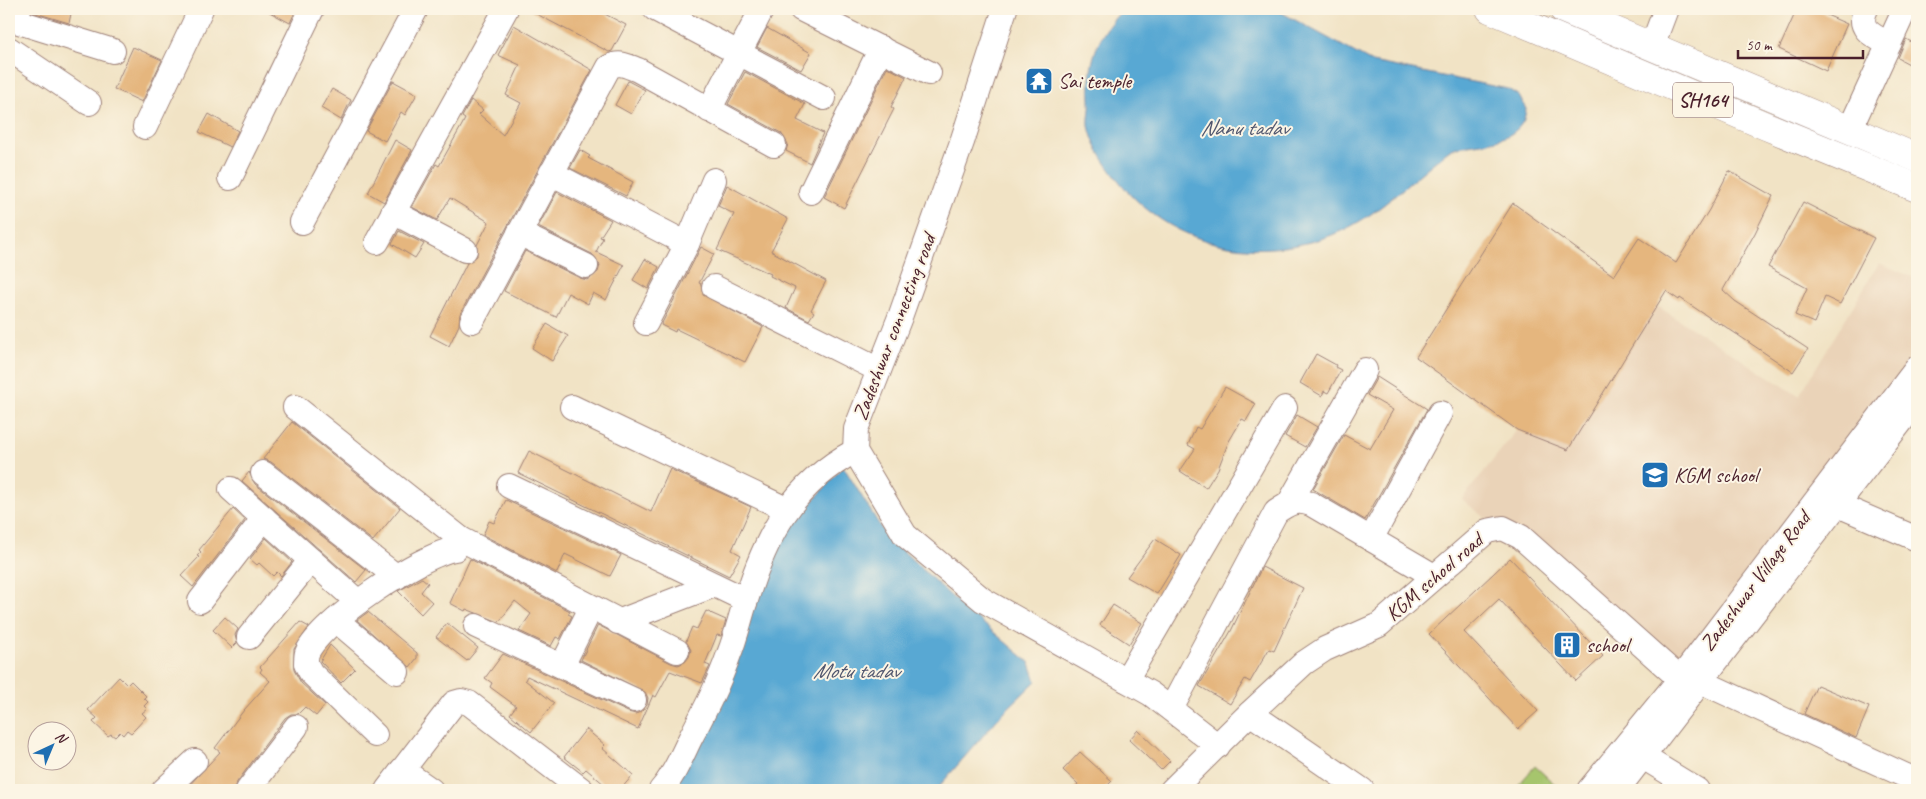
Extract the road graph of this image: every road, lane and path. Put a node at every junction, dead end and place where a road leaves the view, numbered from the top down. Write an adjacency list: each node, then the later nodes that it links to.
1 (19, 9): 19 (street)
2 (201, 9): 25 (street)
3 (312, 9): 30 (street)
4 (416, 9): 35 (street)
5 (506, 9): 34 (street)
6 (655, 9): 20 (street)
7 (762, 9): 20 (street)
8 (801, 9): 17 (street)
9 (1005, 9): 45 (street, Zadeshwar connecting road)
10 (1490, 9): 32 (main road, SH164)
11 (1564, 9): 16 (main road, SH164)
12 (1666, 9): 16 (street)
13 (1866, 9): 15 (street)
14 (1905, 9): 15 (street)
15 (1889, 44): 26 (street)
16 (1652, 46): 26 (main road, SH164)
17 (881, 48): 21 (street); 33 (street)
18 (9, 49): 23 (street)
19 (113, 51)
20 (740, 54): 22 (street); 24 (street)
21 (929, 73)
22 (824, 98)
23 (89, 103)
24 (709, 110): 27 (street); 29 (street)
25 (145, 127)
26 (1850, 130): 28 (main road, SH164)
27 (774, 145)
28 (1915, 152)
29 (552, 173): 36 (street); 38 (street)
30 (230, 178)
31 (714, 180): 38 (street)
32 (1917, 188)
33 (812, 192)
34 (393, 212): 37 (street); 39 (street)
35 (302, 222)
36 (519, 233): 40 (street); 42 (street)
37 (376, 242)
38 (687, 244): 43 (street)
39 (466, 250)
40 (586, 266)
41 (714, 287): 45 (street)
42 (472, 321)
43 (646, 323)
44 (1917, 368): 79 (street, Zadeshwar Village Road)
45 (879, 370): 52 (street, Zadeshwar connecting road)
46 (1365, 370): 56 (street)
47 (572, 406): 58 (street)
48 (295, 407): 60 (street)
49 (1915, 407): 57 (street)
50 (1285, 408): 78 (street)
51 (1440, 414): 61 (street)
52 (855, 452): 58 (street); 78 (street)
53 (264, 473): 65 (street)
54 (509, 486): 66 (street)
55 (231, 489): 59 (street)
56 (1290, 502): 61 (street); 81 (street)
57 (1838, 505): 62 (street); 79 (street)
58 (786, 509): 67 (street)
59 (264, 518): 63 (street); 68 (street)
60 (462, 539): 65 (street); 70 (street)
61 (1371, 539): 64 (street)
62 (1917, 539)
63 (311, 560): 69 (street); 74 (street)
64 (1434, 576): 79 (street, KGM school road); 82 (street, KGM school road)
65 (397, 577): 69 (street)
66 (714, 584): 67 (street); 72 (street)
67 (746, 600): 95 (street)
68 (200, 601)
69 (358, 602): 71 (street)
70 (591, 608): 72 (street); 76 (street)
71 (336, 620): 77 (street); 84 (street)
72 (618, 622): 75 (street)
73 (476, 626): 76 (street)
74 (249, 637)
75 (677, 651)
76 (562, 666): 80 (street)
77 (397, 672)
78 (1126, 680): 81 (street)
79 (1691, 681): 86 (street); 89 (street, KGM school road); 98 (street, Zadeshwar Village Road)
80 (634, 700)
81 (1171, 709): 85 (street)
82 (1250, 713): 85 (street, KGM school road); 97 (street)
83 (296, 727): 92 (street)
84 (375, 735)
85 (1218, 746): 96 (street, KGM school road)
86 (1643, 757): 99 (street); 100 (street)
87 (195, 761): 91 (street)
88 (402, 770): 90 (street); 93 (street); 94 (street)
89 (1917, 781)
90 (567, 786)
91 (164, 790)
92 (248, 790)
93 (387, 790)
94 (430, 790)
95 (661, 790)
96 (1172, 790)
97 (1362, 790)
98 (1589, 790)
99 (1617, 790)
100 (1697, 790)

